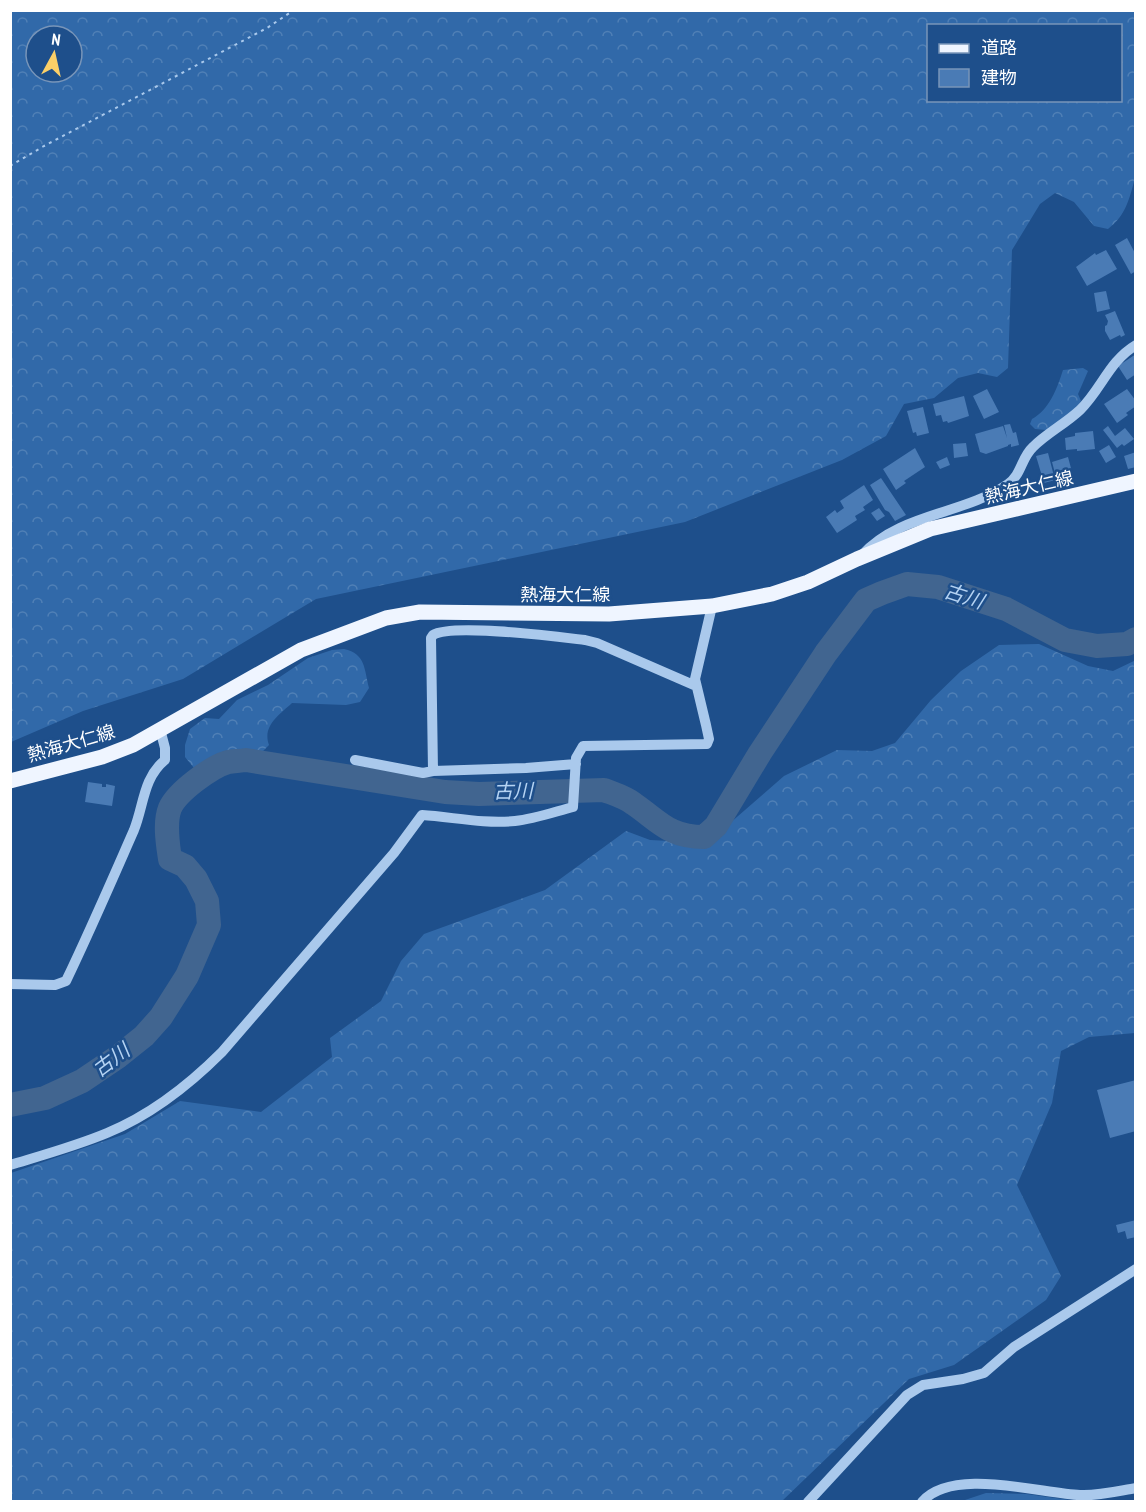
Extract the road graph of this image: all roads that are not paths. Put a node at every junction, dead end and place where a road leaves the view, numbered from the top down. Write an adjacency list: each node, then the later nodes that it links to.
1 (1136, 345): 3 (street)
2 (1136, 481): 3 (main road, 熱海大仁線)
3 (857, 559): 4 (main road, 熱海大仁線)
4 (712, 606): 5 (street); 6 (main road, 熱海大仁線)
5 (696, 686): 8 (street); 9 (street)
6 (160, 729): 10 (main road, 熱海大仁線); 11 (street)
7 (355, 760): 9 (street)
8 (576, 768): 9 (street); 12 (street)
9 (433, 771)
10 (10, 781)
11 (10, 984)
12 (10, 1165)
13 (1136, 1269): 15 (street)
14 (1136, 1488): 16 (street)
15 (808, 1502)
16 (922, 1502)

